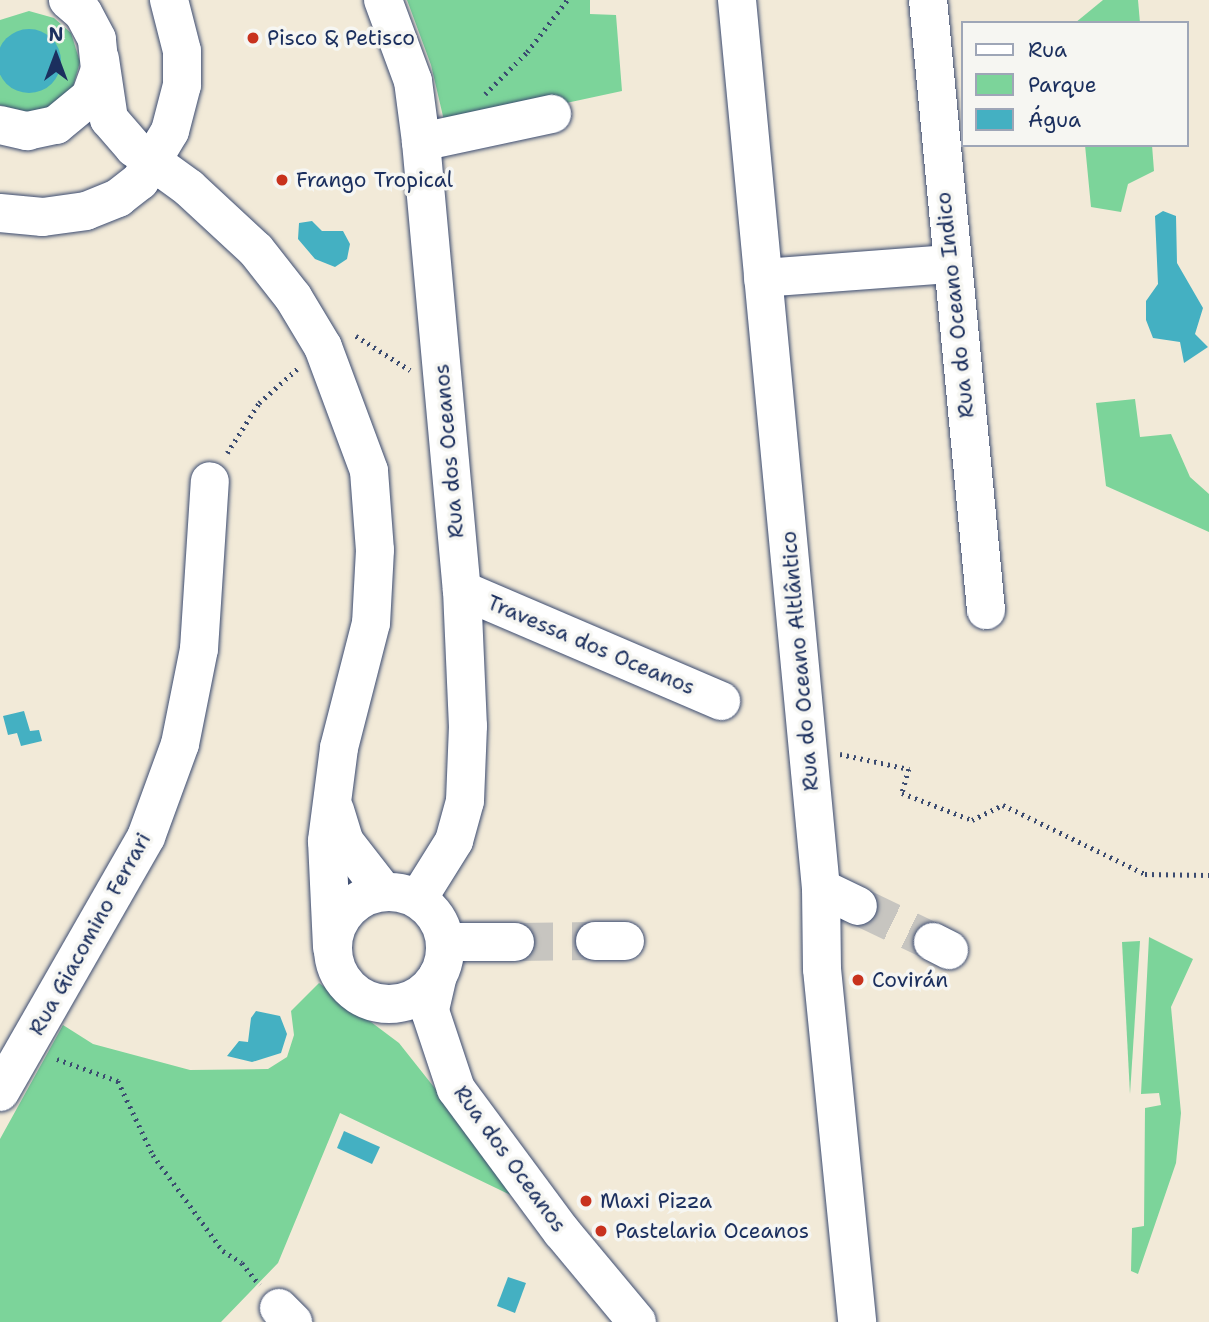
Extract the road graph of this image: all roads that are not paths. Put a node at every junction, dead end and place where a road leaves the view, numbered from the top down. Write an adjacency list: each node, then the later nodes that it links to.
1 (68, 0): 6 (street)
2 (169, 0): 10 (street)
3 (383, 0): 9 (street, Rua dos Oceanos)
4 (737, 0): 13 (street, Rua do Oceano Altlântico)
5 (928, 0): 12 (street, Rua do Oceano Indico)
6 (100, 59): 8 (street); 10 (street)
7 (552, 114): 9 (street)
8 (13, 128): 10 (street)
9 (421, 142): 15 (street, Rua dos Oceanos)
10 (144, 155): 11 (street); 18 (street)
11 (0, 214)
12 (950, 264): 13 (street); 16 (street, Rua do Oceano Indico)
13 (763, 278): 19 (street, Rua do Oceano Altlântico)
14 (210, 481): 27 (street, Rua Giacomino Ferrari)
15 (462, 590): 17 (street, Travessa dos Oceanos); 20 (street, Rua dos Oceanos)
16 (986, 610)
17 (720, 701)
18 (333, 802): 20 (street); 23 (street)
19 (821, 888): 21 (street); 29 (street, Rua do Oceano Altlântico)
20 (401, 894): 23 (street); 24 (street)
21 (858, 906)
22 (515, 942): 24 (street)
23 (332, 948): 25 (street)
24 (442, 959): 25 (street); 26 (street, Rua dos Oceanos)
25 (360, 997): 26 (street)
26 (456, 1089): 28 (street, Rua dos Oceanos)
27 (0, 1092)
28 (637, 1322)
29 (857, 1322)

